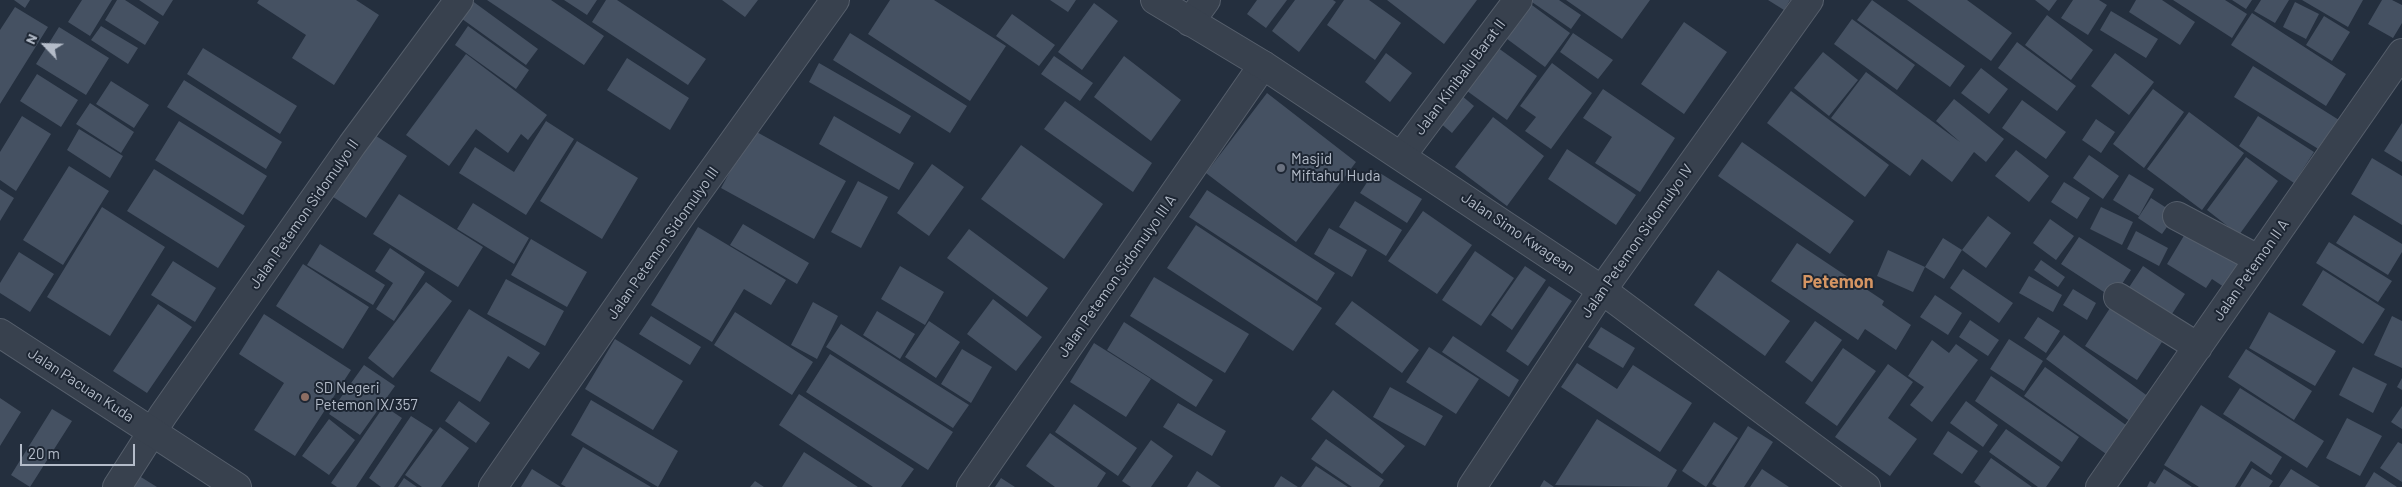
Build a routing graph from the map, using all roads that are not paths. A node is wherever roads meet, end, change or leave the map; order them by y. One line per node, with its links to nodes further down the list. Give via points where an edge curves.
1 (459, 0): 17 (street, Jalan Petemon Sidomulyo II, via 352,145)
2 (835, 0): 20 (street, Jalan Petemon Sidomulyo III)
3 (1154, 0): 7 (street, Jalan Simo Kwagean)
4 (1206, 0): 7 (street)
5 (1518, 0): 10 (street, Jalan Kinibalu Barat II)
6 (1809, 0): 13 (street, Jalan Petemon Sidomulyo IV)
7 (1190, 22): 9 (street, Jalan Simo Kwagean)
8 (2402, 53): 12 (street, Jalan Petemon II A)
9 (1263, 65): 10 (street, Jalan Simo Kwagean); 21 (street, Jalan Petemon Sidomulyo III A)
10 (1402, 155): 13 (street, Jalan Simo Kwagean)
11 (2177, 216): 12 (street)
12 (2258, 259): 16 (street, Jalan Petemon II A)
13 (1602, 290): 22 (street, Jalan Petemon Sidomulyo IV); 23 (street, Jalan Simo Kwagean)
14 (2118, 297): 16 (street)
15 (0, 333): 17 (street, Jalan Pacuan Kuda)
16 (2198, 347): 24 (street, Jalan Petemon II A)
17 (154, 431): 18 (street, Jalan Petemon Sidomulyo II); 19 (street, Jalan Pacuan Kuda)
18 (117, 487)
19 (237, 487)
20 (493, 487)
21 (971, 487)
22 (1472, 487)
23 (1866, 487)
24 (2100, 487)

